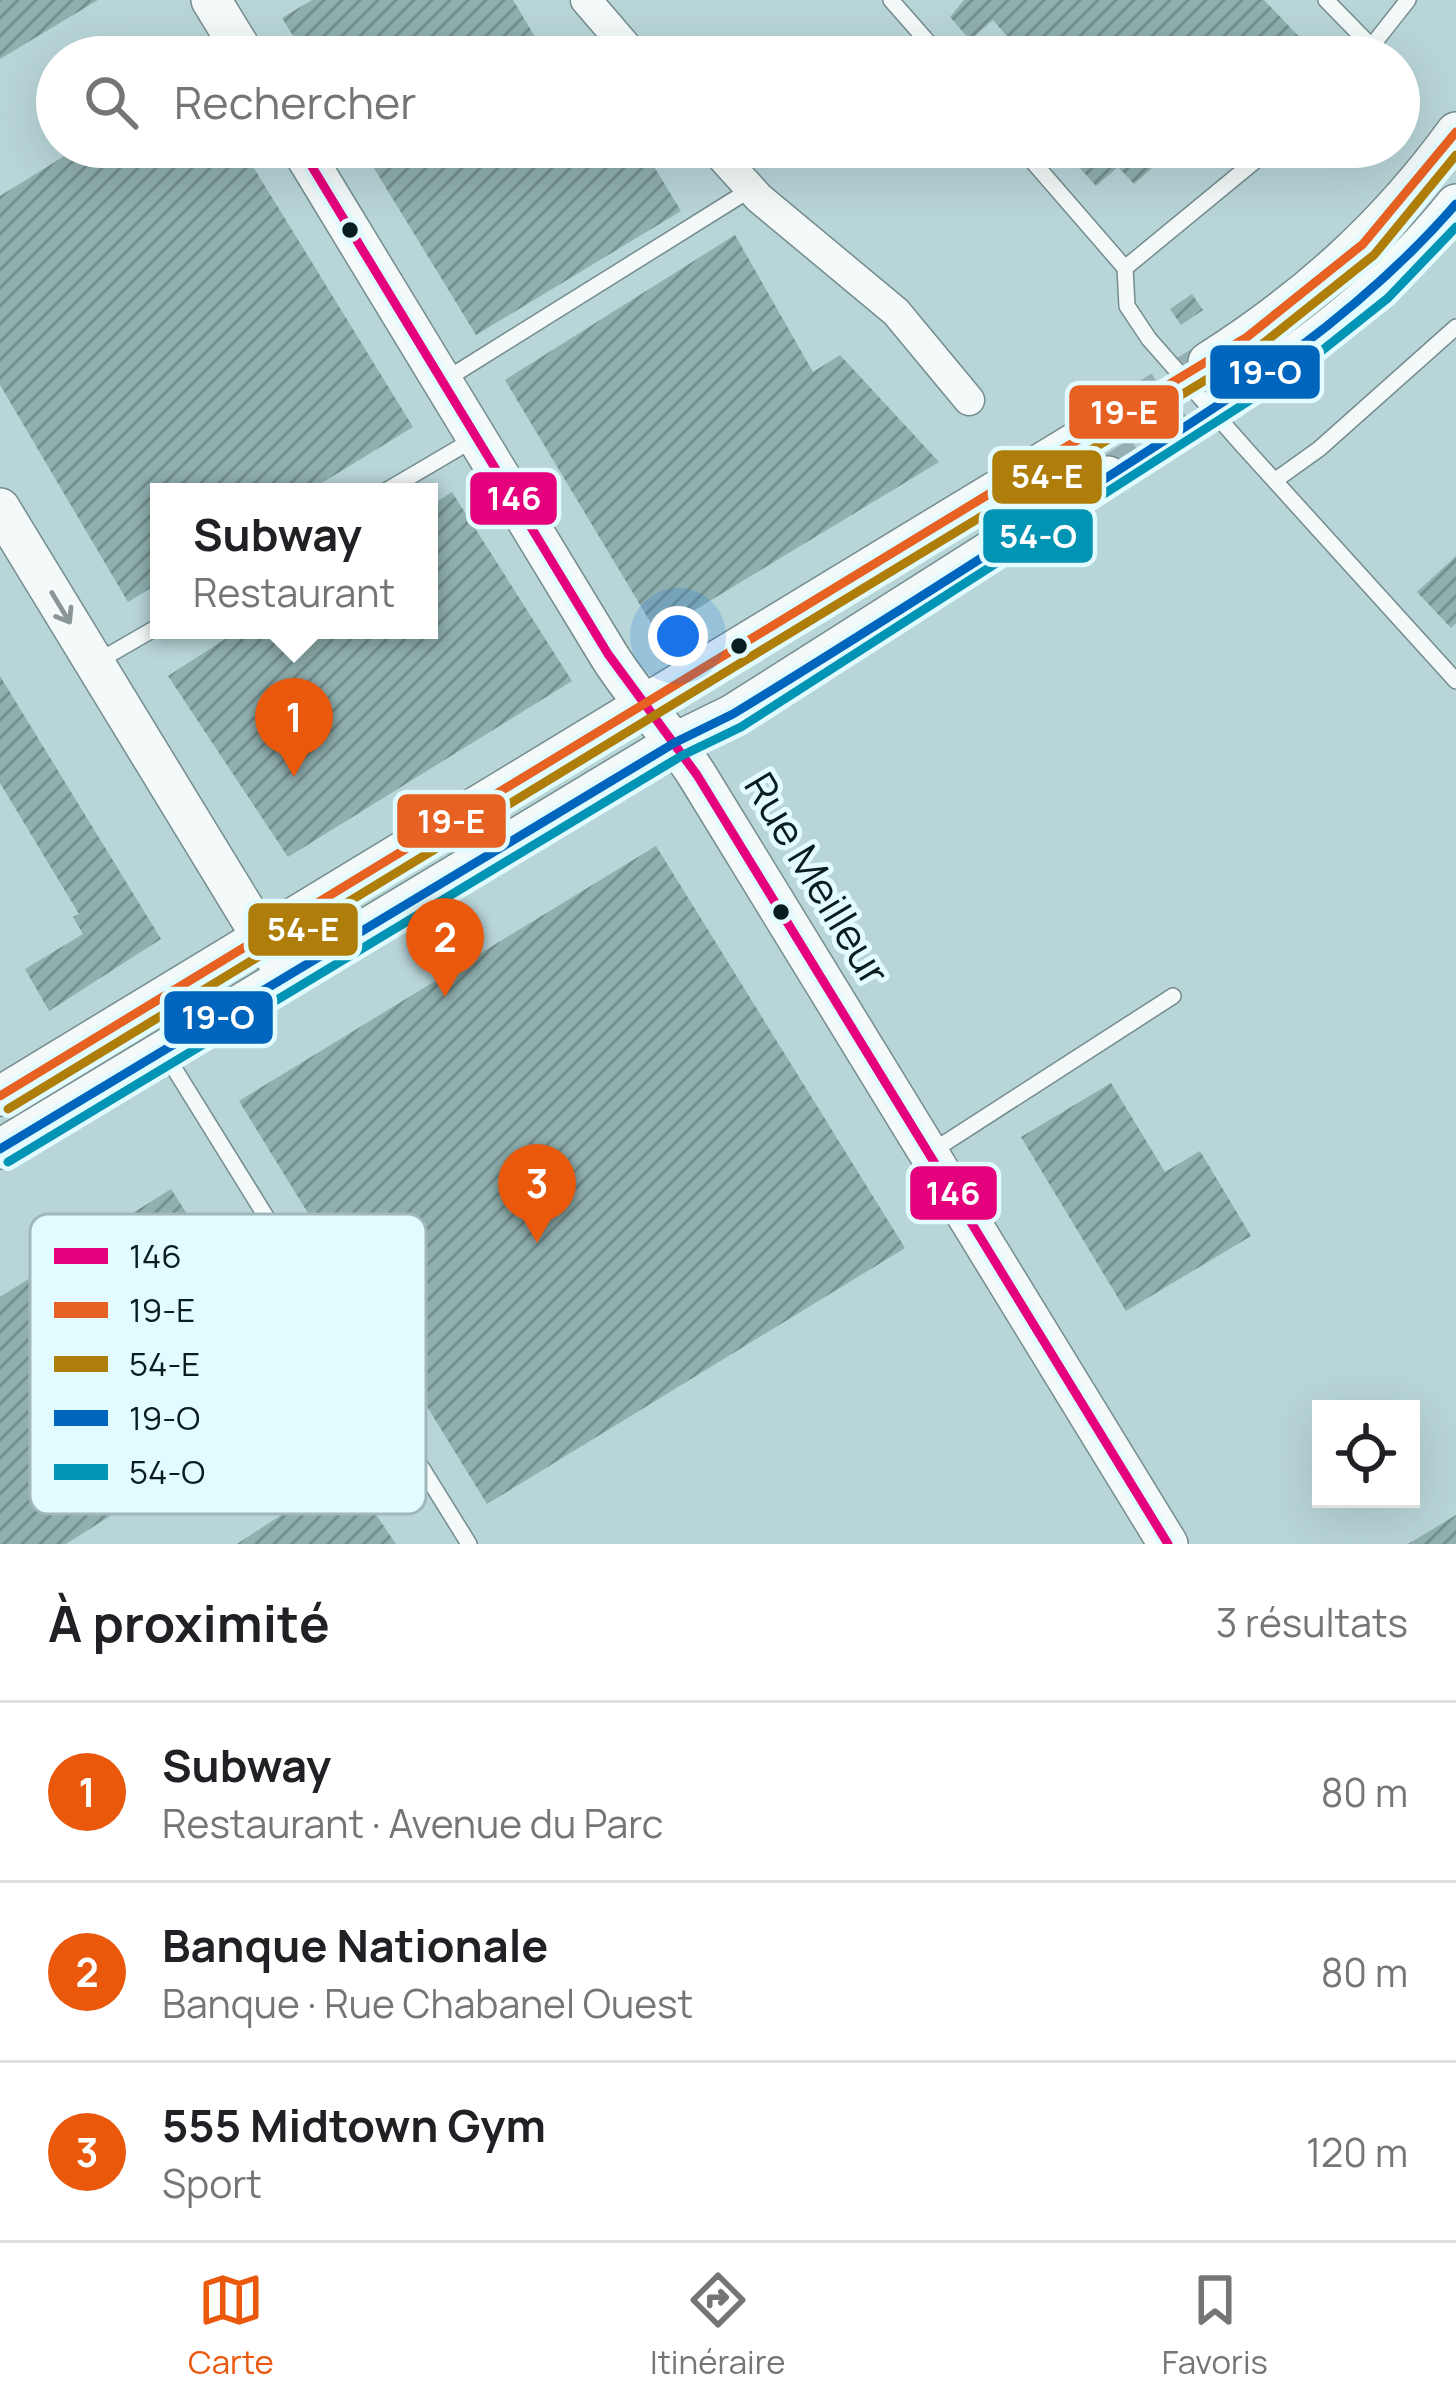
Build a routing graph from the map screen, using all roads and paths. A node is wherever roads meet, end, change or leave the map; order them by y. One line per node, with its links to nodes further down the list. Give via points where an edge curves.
1 (211, 0): 6 (street)
2 (586, 0): 7 (street)
3 (891, 0): 8 (lane)
4 (1326, 0): 9 (lane)
5 (1408, 0): 10 (lane)
6 (233, 36)
7 (617, 36)
8 (923, 36)
9 (1355, 36)
10 (1380, 36)
11 (1456, 132): 20 (street, via 1402,204 1343,262)
12 (313, 168): 21 (street, Rue Meilleur)
13 (732, 168): 16 (street)
14 (1038, 168): 18 (lane)
15 (1246, 168): 18 (lane)
16 (751, 189): 21 (lane); 23 (street, via 896,313)
17 (1456, 205): 22 (street, via 1344,318)
18 (1125, 268): 27 (lane, bridge, via 1127,306 1150,339)
19 (1456, 327): 27 (lane)
20 (1208, 362)
21 (442, 382): 24 (street, Rue Meilleur)
22 (1236, 395)
23 (969, 400)
24 (476, 437): 28 (lane); 33 (street, Rue Meilleur)
25 (1078, 441): 33 (street)
26 (1108, 476): 34 (street, via 803,672)
27 (1277, 479): 32 (lane)
28 (399, 483)
29 (0, 508): 31 (street, one-way to 31)
30 (150, 631): 31 (lane)
31 (95, 664): 35 (street)
32 (1456, 681)
33 (639, 705): 34 (street, Rue Meilleur); 35 (street)
34 (676, 742): 36 (street); 41 (street, Rue Meilleur)
35 (260, 936): 36 (street); 39 (street)
36 (284, 974): 38 (street)
37 (1173, 996): 41 (lane)
38 (163, 1049): 40 (street); 42 (lane)
39 (0, 1096)
40 (0, 1149)
41 (929, 1154): 44 (street, Rue Meilleur)
42 (257, 1214)
43 (426, 1479): 45 (lane)
44 (1157, 1540)
45 (469, 1544)

